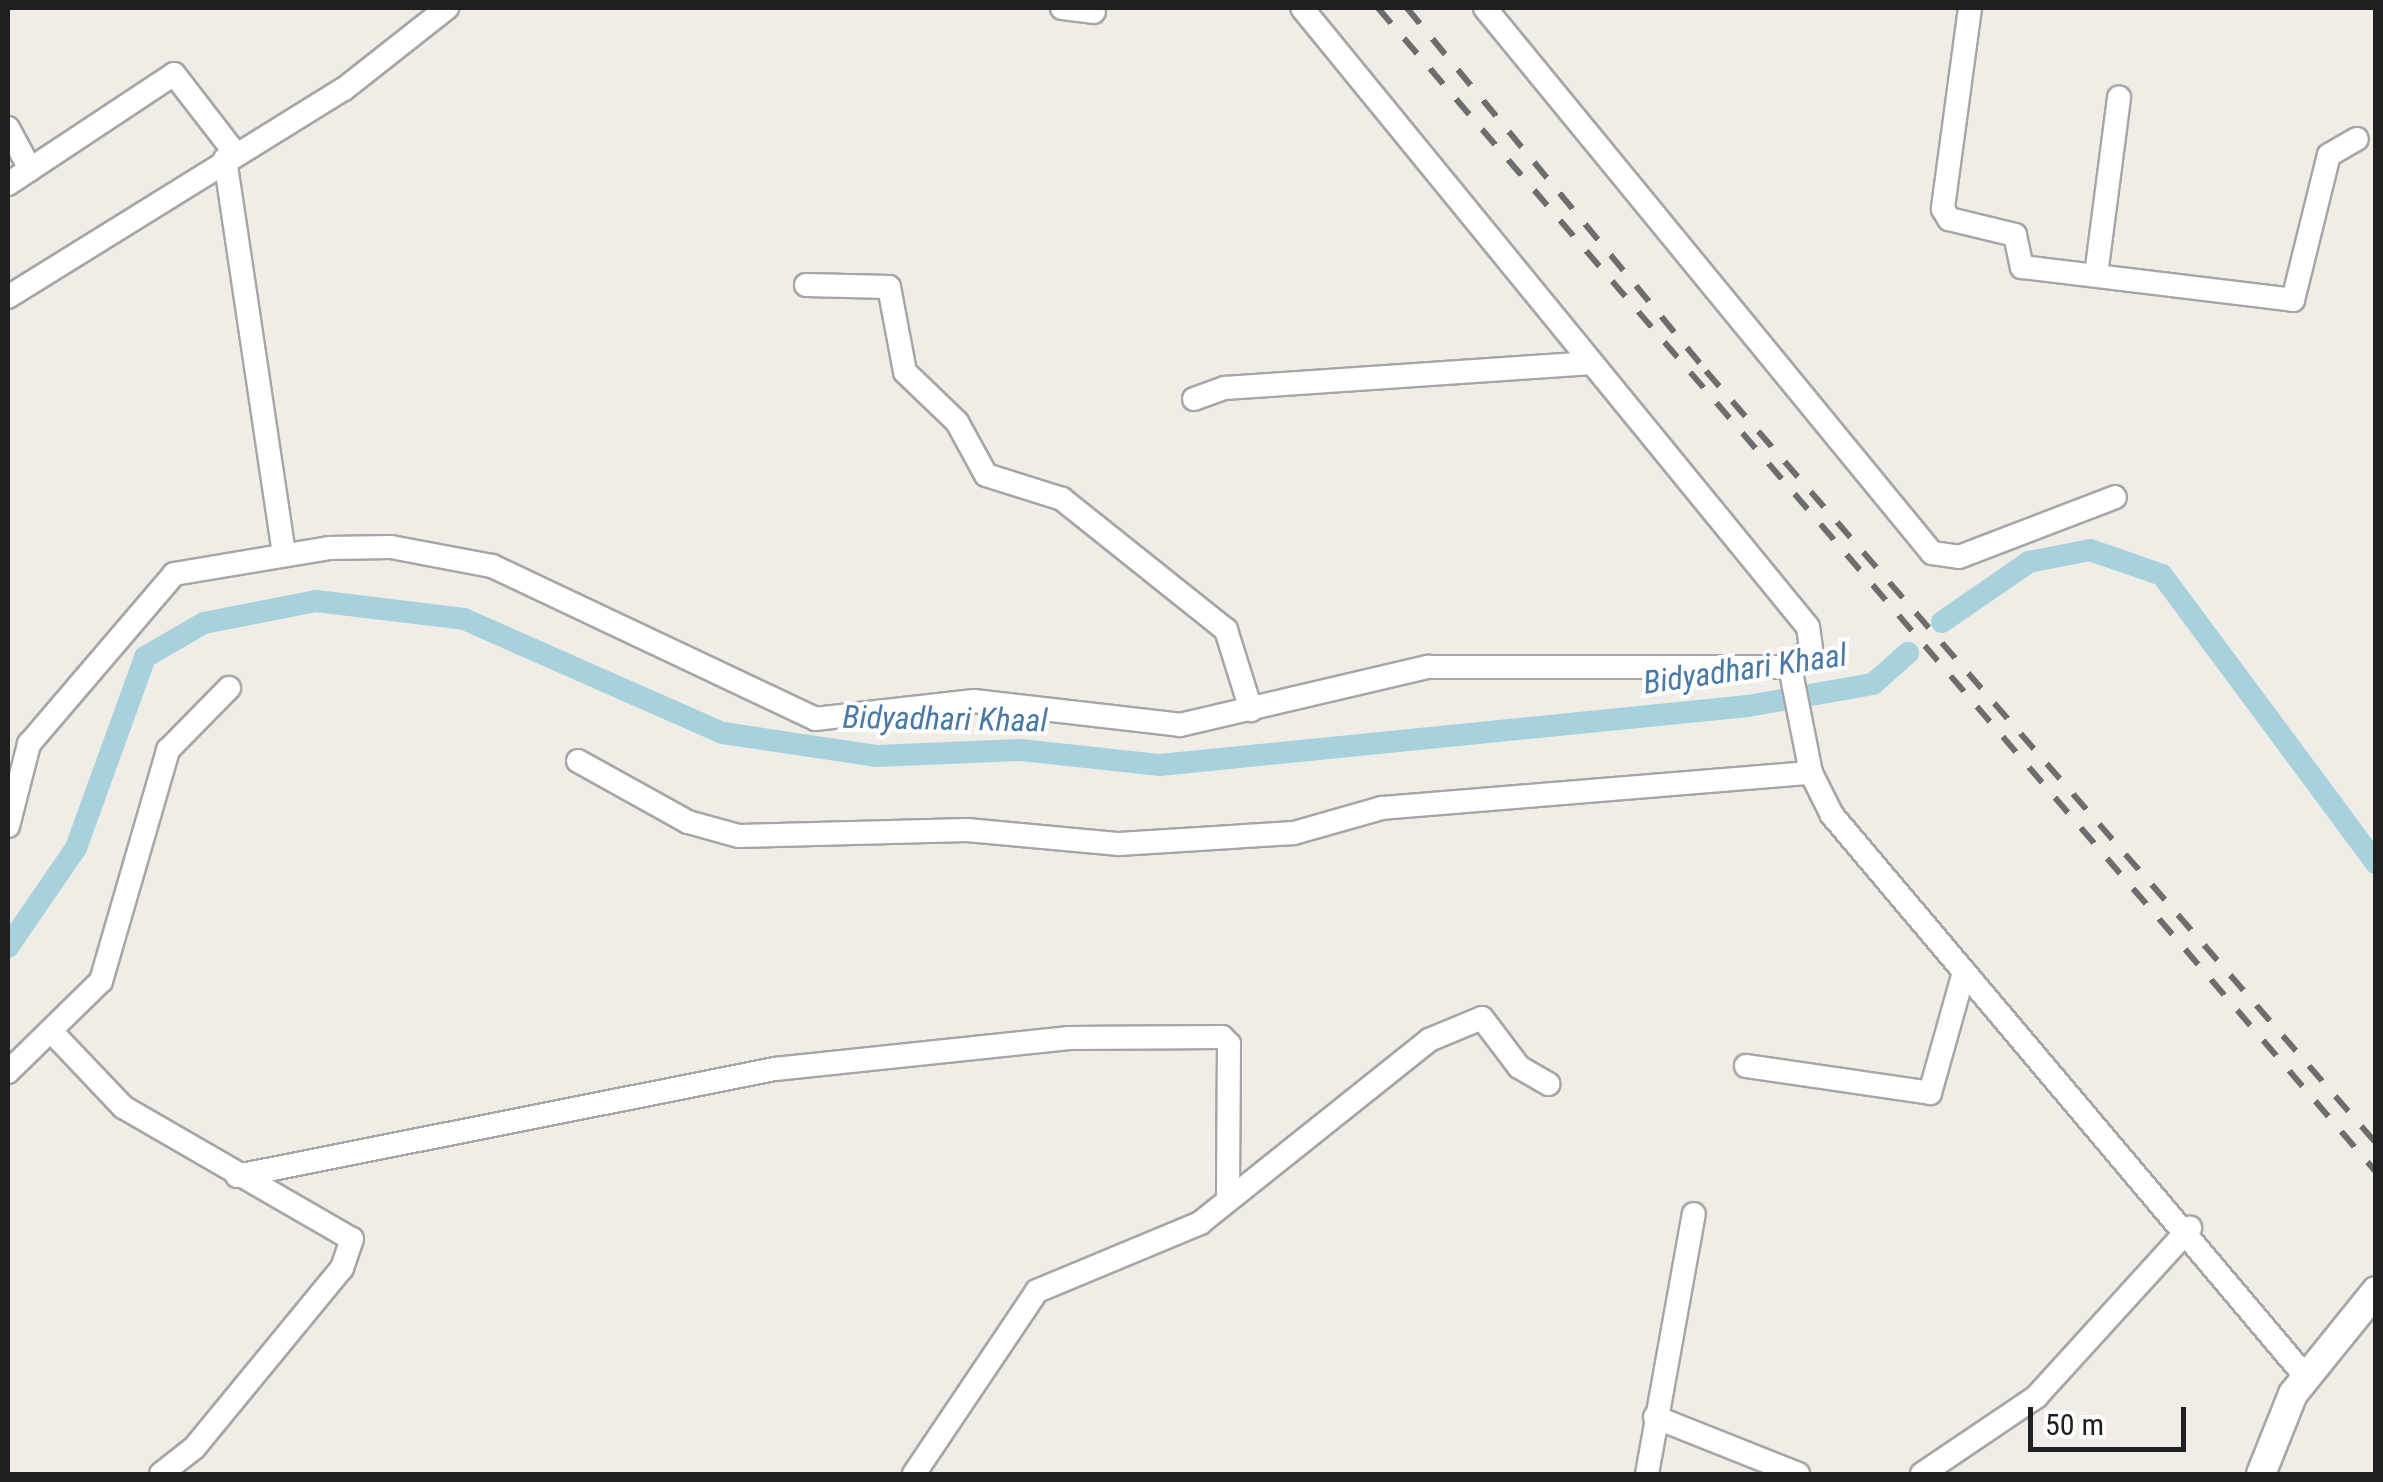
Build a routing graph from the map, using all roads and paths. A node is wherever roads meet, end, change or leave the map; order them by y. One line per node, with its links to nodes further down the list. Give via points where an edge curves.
1 (446, 8): 10 (street, via 344,88)
2 (1062, 8): 6 (street)
3 (1302, 8): 16 (street)
4 (1485, 8): 18 (street, via 1932,552 1959,557)
5 (1970, 8): 13 (street, via 1945,216 2014,235 2022,267)
6 (1094, 12)
7 (2119, 97): 13 (street)
8 (8, 128): 11 (street)
9 (2357, 139): 13 (street, via 2329,155 2293,300)
10 (230, 156): 11 (street, via 174,74); 15 (street); 19 (street)
11 (30, 169): 12 (street)
12 (8, 184)
13 (2096, 275)
14 (806, 285): 22 (street, via 889,287 906,372 957,422 986,475 1062,498 1226,630)
15 (8, 297)
16 (1588, 363): 17 (street, via 1225,388); 20 (street, via 1808,627 1811,648)
17 (1194, 399)
18 (2115, 497)
19 (284, 554): 22 (street, via 391,548 492,566 801,718 857,720 974,701 1180,724); 25 (street, via 174,574 29,744)
20 (1790, 667): 22 (street, via 1428,667); 24 (street)
21 (229, 688): 27 (street, via 168,750 107,970)
22 (1250, 710)
23 (578, 761): 24 (street, via 688,822 739,836 966,830 1119,844 1294,834 1382,808)
24 (1811, 772): 26 (street, via 1832,815)
25 (8, 826)
26 (1964, 972): 28 (street, via 1930,1093); 34 (street)
27 (51, 1031): 29 (street); 31 (street, via 122,1107)
28 (1746, 1066)
29 (8, 1072)
30 (1549, 1084): 32 (street, via 1519,1067 1482,1018 1429,1040)
31 (237, 1176): 32 (street, via 775,1069 1069,1038 1222,1037 1229,1044); 39 (street, via 348,1233 353,1246 194,1448)
32 (1228, 1199): 38 (street, via 1200,1224 1037,1291)
33 (1694, 1214): 37 (street)
34 (2190, 1228): 36 (street); 42 (street, via 2036,1397)
35 (2376, 1291): 36 (street)
36 (2306, 1377): 43 (street)
37 (1655, 1417): 40 (street); 41 (street)
38 (924, 1470)
39 (161, 1474)
40 (1647, 1474)
41 (1798, 1474)
42 (1922, 1474)
43 (2261, 1474)

